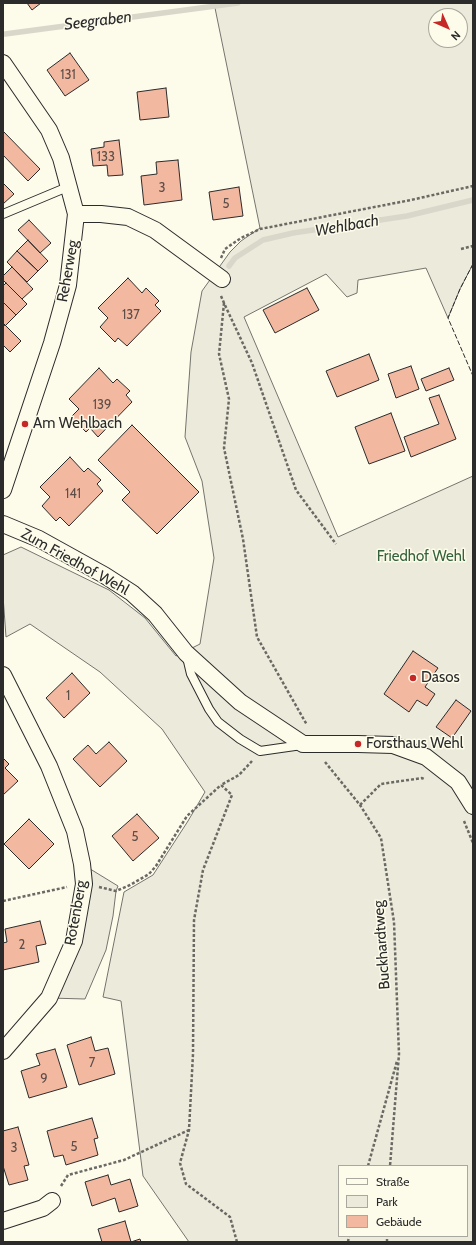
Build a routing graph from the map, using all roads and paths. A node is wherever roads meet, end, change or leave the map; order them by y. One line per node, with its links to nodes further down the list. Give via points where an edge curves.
1 (3, 63): 2 (street, Reherweg, via 49,130)
2 (70, 186): 4 (lane); 5 (street, Reherweg)
3 (473, 186): 8 (path, via 260,229 225,249)
4 (3, 214)
5 (76, 214): 8 (street, via 128,217 155,230); 9 (street, Reherweg, via 68,285 52,343)
6 (473, 246): 7 (path)
7 (461, 249)
8 (218, 276)
9 (3, 490)
10 (3, 524): 12 (street, Zum Friedhof Wehl, via 39,539 132,592 155,614)
11 (336, 544): 14 (path, Buckhardtweg, via 296,490 252,363 224,303 219,354 229,399 224,448 243,538 257,637)
12 (186, 653): 14 (street, Zum Friedhof Wehl, via 240,702); 15 (lane, via 191,674 202,698 218,722)
13 (3, 675): 23 (street, Rotenberg, via 49,766 75,831)
14 (310, 744): 15 (lane); 20 (path, Buckhardtweg); 21 (street, via 393,745 426,757 458,782)
15 (260, 751): 17 (path)
16 (245, 761): 17 (path)
17 (249, 764): 19 (path, via 238,775)
18 (428, 782): 20 (path, via 422,778 381,784)
19 (221, 785): 23 (path, via 187,816 149,874 116,891); 27 (path, via 232,795 203,870 194,920 193,1054)
20 (360, 805): 26 (path, Buckhardtweg, via 381,838 394,922)
21 (468, 812): 22 (path)
22 (473, 843)
23 (84, 884): 24 (path); 25 (street, Rotenberg, via 74,941 49,998)
24 (3, 901)
25 (3, 1051)
26 (399, 1054): 28 (path); 29 (path, Buckhardtweg)
27 (189, 1130): 30 (path, via 124,1160 68,1175); 32 (path, via 180,1163 186,1184 230,1217)
28 (368, 1165)
29 (390, 1165)
30 (52, 1200): 31 (street, via 43,1208)
31 (3, 1221)
32 (237, 1242)

